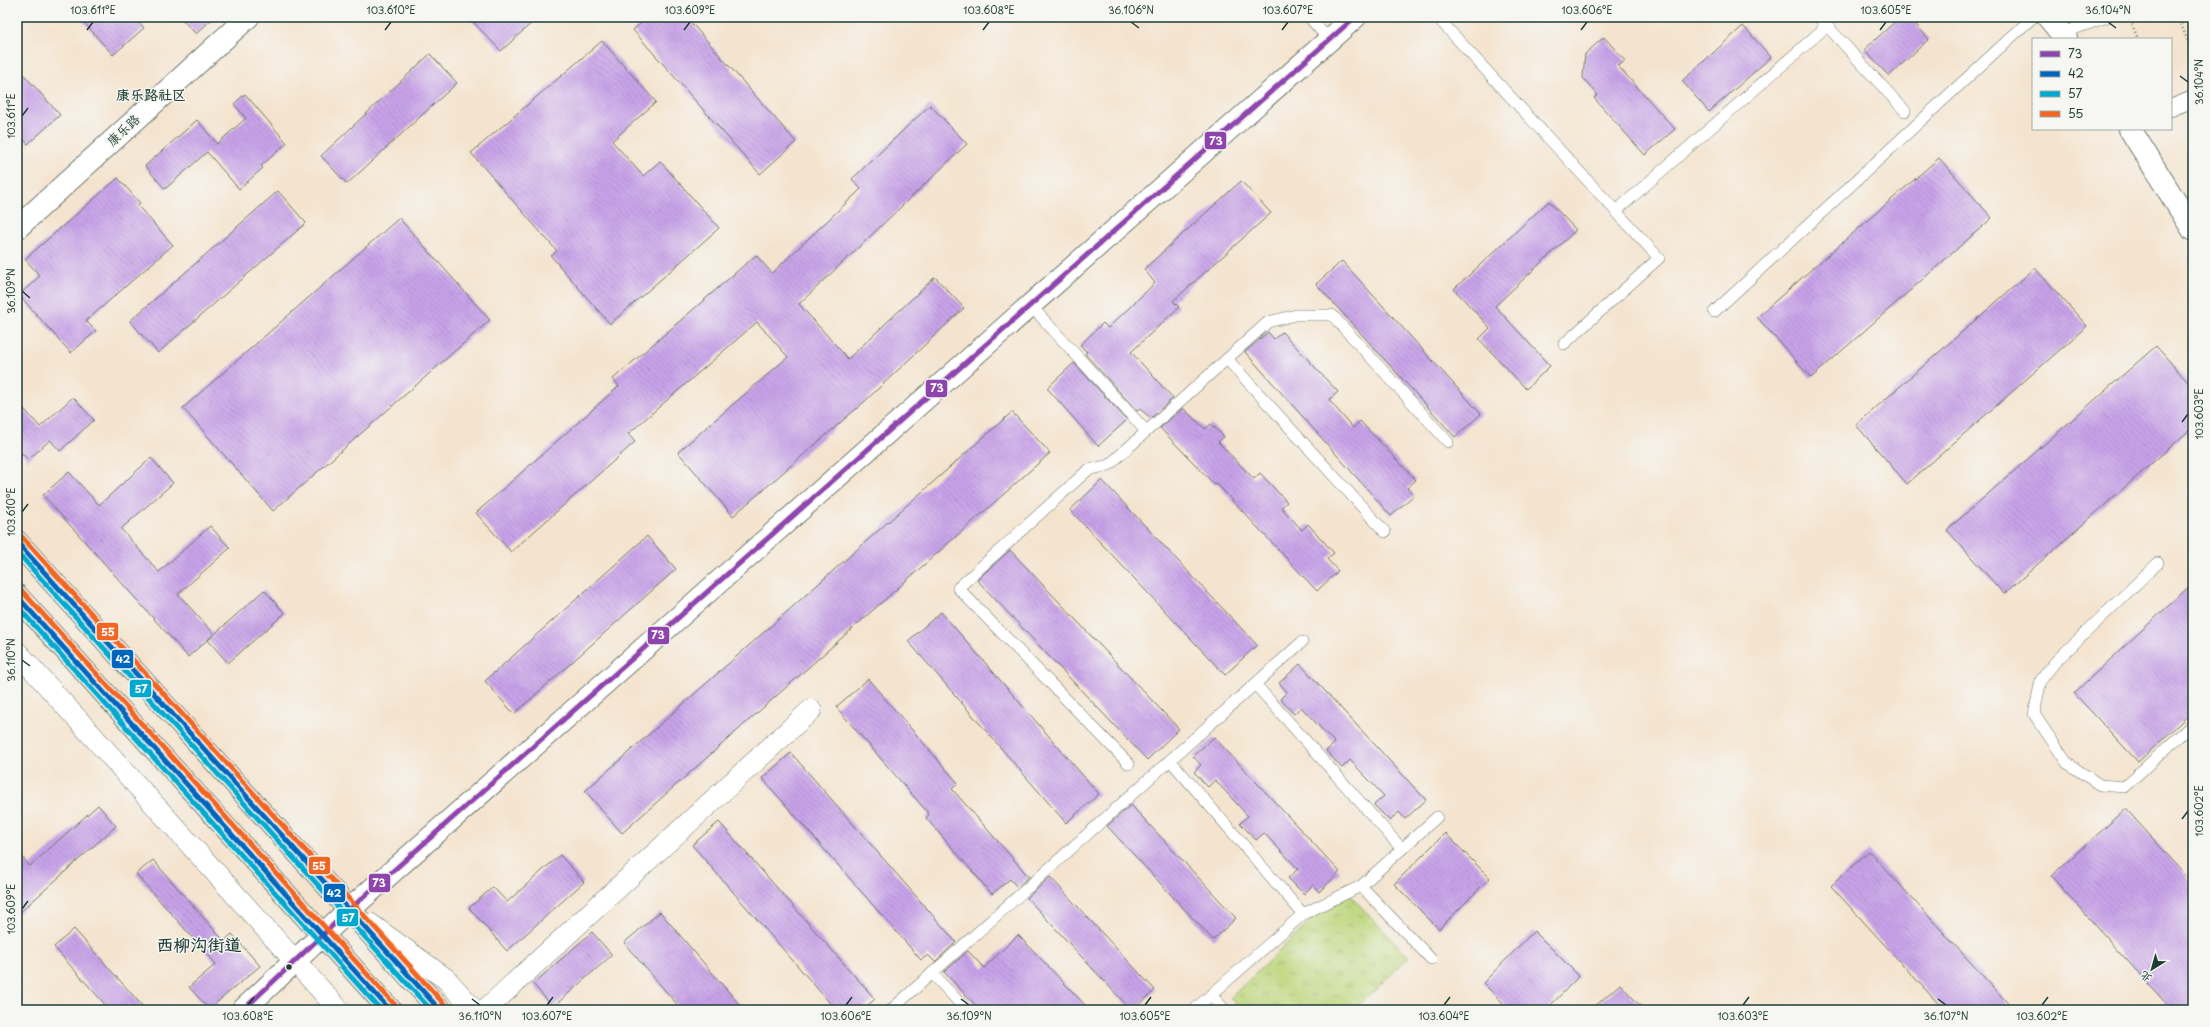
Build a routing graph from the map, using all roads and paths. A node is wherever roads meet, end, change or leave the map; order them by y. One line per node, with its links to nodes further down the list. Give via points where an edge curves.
1 (248, 17): 21 (street, 康乐路)
2 (1309, 17): 14 (lane)
3 (1355, 17): 14 (street)
4 (1437, 17): 20 (lane)
5 (1819, 17): 11 (lane)
6 (2033, 17): 24 (lane)
7 (2048, 17): 12 (street)
8 (2107, 17): 12 (lane)
9 (2129, 17): 13 (path)
10 (2178, 17): 15 (path)
11 (1827, 26): 18 (lane); 20 (lane)
12 (2064, 36)
13 (2138, 38)
14 (1330, 41): 23 (street)
15 (2193, 54)
16 (2193, 99): 17 (street)
17 (2172, 108)
18 (1905, 111)
19 (2131, 130): 22 (street)
20 (1616, 211): 25 (lane, via 1659,258)
21 (17, 228)
22 (2193, 230)
23 (1031, 306): 27 (lane); 43 (street)
24 (1714, 312)
25 (1564, 344)
26 (1227, 359): 27 (lane); 28 (lane, via 1268,322 1296,315 1332,315); 29 (lane)
27 (1146, 431): 39 (lane, via 1109,465 1088,470 958,588)
28 (1448, 442)
29 (1385, 532)
30 (17, 542): 43 (street)
31 (2158, 563): 37 (lane, via 2055,662 2041,680 2034,714 2067,763 2100,785 2124,787)
32 (17, 596): 45 (street)
33 (1302, 642): 35 (lane)
34 (17, 652): 47 (street)
35 (1255, 684): 38 (lane); 41 (lane)
36 (811, 710): 55 (street)
37 (2193, 724)
38 (1170, 760): 44 (lane); 48 (lane)
39 (1129, 764)
40 (1437, 817): 41 (lane)
41 (1402, 849): 42 (lane)
42 (1361, 886): 44 (lane); 46 (lane)
43 (349, 910): 45 (street); 53 (street); 54 (street, via 446,979)
44 (1302, 914): 49 (lane)
45 (323, 935): 47 (street); 52 (street)
46 (1431, 959)
47 (296, 960): 50 (street); 51 (street)
48 (932, 973): 56 (lane); 57 (lane)
49 (1211, 995): 58 (lane); 59 (lane)
50 (243, 1010)
51 (339, 1010)
52 (390, 1010)
53 (440, 1010)
54 (474, 1010)
55 (485, 1010)
56 (891, 1010)
57 (966, 1010)
58 (1194, 1010)
59 (1225, 1010)

